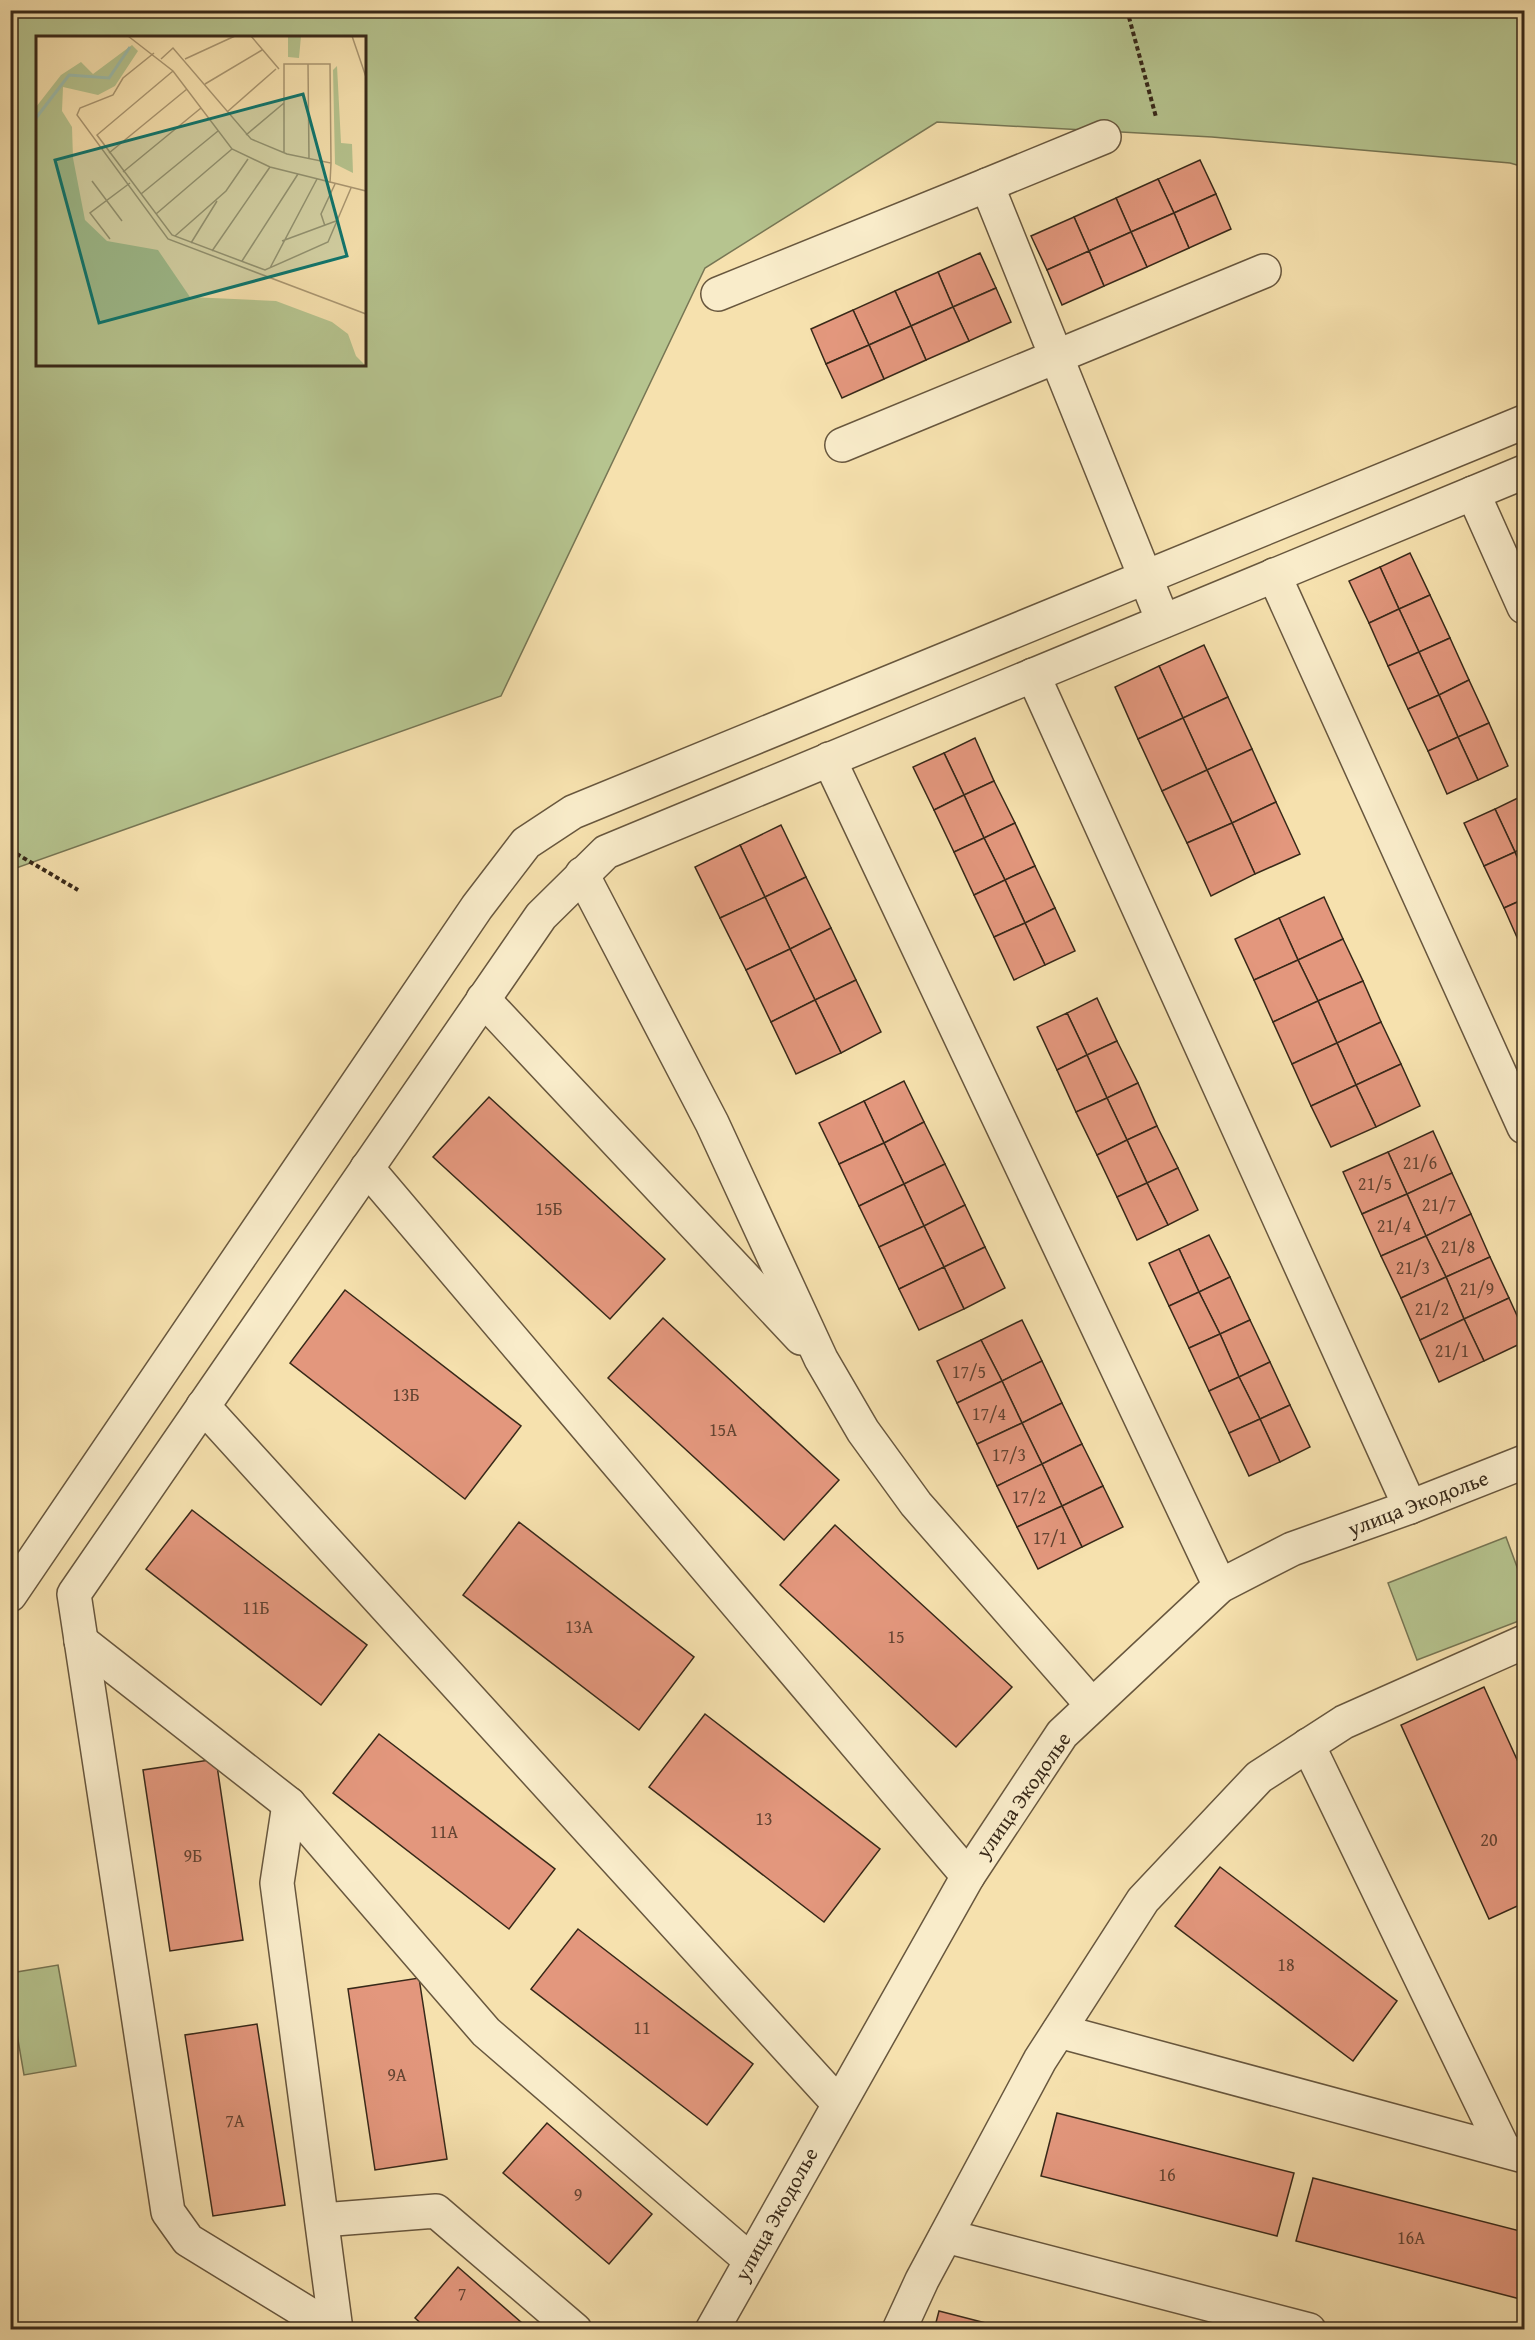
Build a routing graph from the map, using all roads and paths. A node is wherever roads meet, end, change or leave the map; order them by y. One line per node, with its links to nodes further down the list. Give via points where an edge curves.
1 (1127, 10): 2 (path)
2 (1156, 117)
3 (1104, 137): 4 (street)
4 (987, 185): 6 (street); 7 (street)
5 (1264, 271): 7 (street)
6 (718, 294)
7 (1056, 357): 9 (street); 13 (street)
8 (1524, 422): 13 (street)
9 (842, 446)
10 (1524, 472): 11 (street)
11 (1473, 493): 12 (street); 14 (street)
12 (1274, 575): 15 (street); 22 (street)
13 (1145, 578): 15 (street); 29 (street, via 573,812 526,843 470,916)
14 (1524, 607)
15 (1163, 621): 16 (street)
16 (1033, 675): 17 (street); 27 (street)
17 (829, 759): 19 (street, via 606,852); 28 (street)
18 (10, 850): 20 (path)
19 (582, 874): 21 (street, via 541,916); 24 (street, via 712,1123)
20 (78, 890)
21 (483, 999): 23 (street); 24 (street)
22 (1524, 1127)
23 (367, 1168): 25 (street); 35 (street)
24 (821, 1359): 32 (street, via 863,1431 916,1504)
25 (203, 1406): 30 (street, via 74,1594); 37 (street)
26 (1524, 1462): 27 (street, улица Экодолье)
27 (1410, 1507): 28 (street, улица Экодолье, via 1292,1549)
28 (1220, 1586): 32 (street, улица Экодолье)
29 (10, 1595)
30 (81, 1641): 34 (street); 42 (street, via 168,2212 188,2240)
31 (1524, 1642): 33 (street, via 1344,1722)
32 (1092, 1705): 35 (street, улица Экодолье, via 1062,1734)
33 (1308, 1745): 36 (street, via 1259,1777 1143,1900); 38 (street)
34 (289, 1804): 39 (street, via 277,1883); 41 (street, via 486,2032)
35 (968, 1876): 37 (street, улица Экодолье)
36 (1059, 2031): 38 (street); 40 (street)
37 (838, 2103): 41 (street, улица Экодолье)
38 (1514, 2153)
39 (322, 2220): 42 (street); 43 (street, via 436,2211)
40 (946, 2236): 45 (street); 46 (street)
41 (750, 2260): 44 (street, улица Экодолье)
42 (336, 2330)
43 (575, 2330)
44 (712, 2330)
45 (899, 2330)
46 (1309, 2330)

